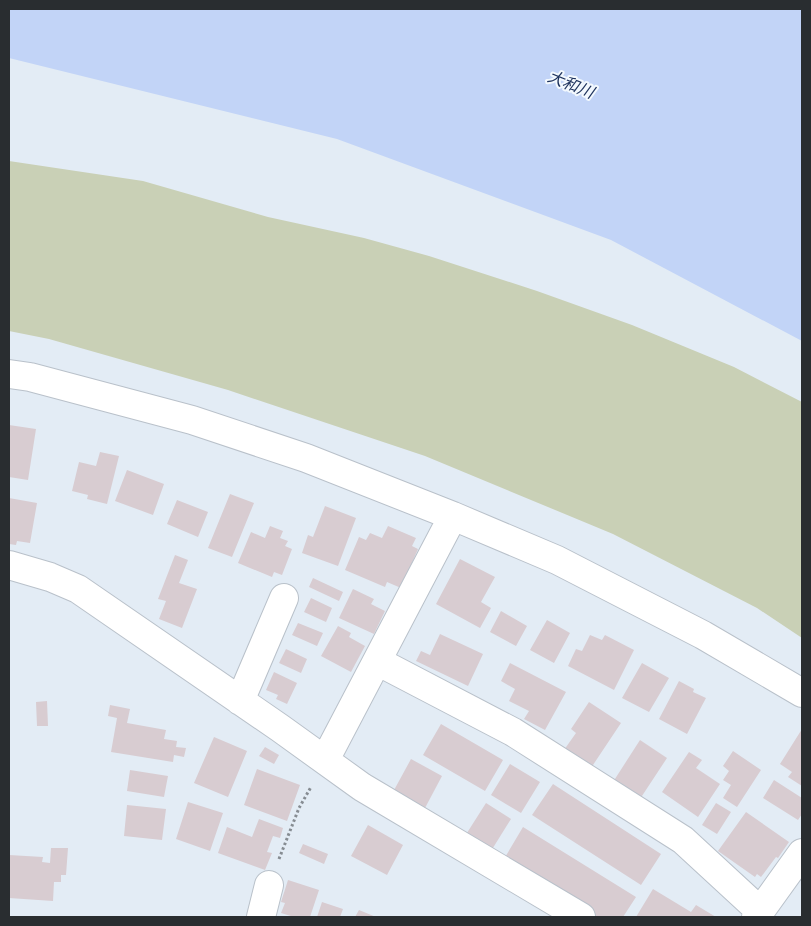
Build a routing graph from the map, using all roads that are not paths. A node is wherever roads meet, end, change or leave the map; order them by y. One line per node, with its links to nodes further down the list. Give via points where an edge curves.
1 (9, 374): 2 (street, via 192,420 306,458)
2 (453, 516): 5 (street); 6 (street, via 557,560 702,635)
3 (9, 565): 7 (street, via 78,589)
4 (284, 598): 7 (street)
5 (377, 661): 8 (street); 12 (street, via 513,732 683,840)
6 (802, 693)
7 (240, 701): 8 (street)
8 (325, 760): 11 (street, via 362,787)
9 (802, 853): 12 (street)
10 (269, 885): 13 (street)
11 (565, 913)
12 (758, 914)
13 (262, 917)

